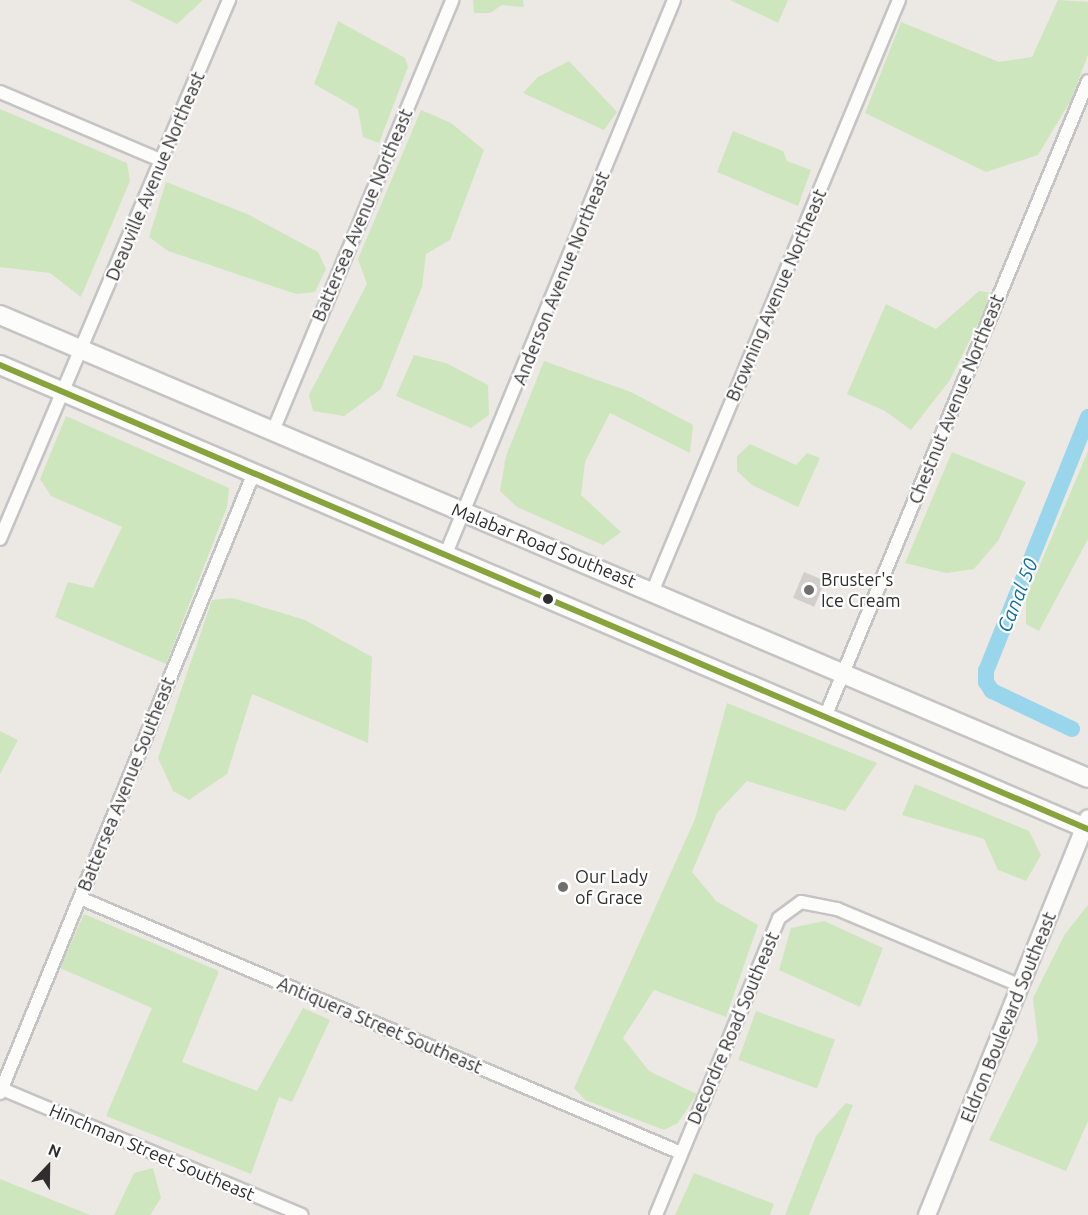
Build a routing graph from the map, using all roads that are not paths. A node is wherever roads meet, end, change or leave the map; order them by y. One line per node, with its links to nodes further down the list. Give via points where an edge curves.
1 (229, 0): 7 (street, Deauville Avenue Northeast)
2 (452, 0): 12 (street, Battersea Avenue Northeast)
3 (675, 0): 14 (street, Anderson Avenue Northeast)
4 (899, 0): 17 (street, Browning Avenue Northeast)
5 (1088, 81): 18 (street, Chestnut Avenue Northeast)
6 (0, 92): 7 (street)
7 (160, 160): 9 (street, Deauville Avenue Northeast)
8 (0, 315): 9 (main road, Malabar Road Southeast)
9 (83, 352): 11 (street, Deauville Avenue Northeast); 12 (main road, Malabar Road Southeast)
10 (0, 365): 11 (main road)
11 (64, 394): 13 (main road); 15 (street, Deauville Avenue Northeast)
12 (273, 431): 14 (main road, Malabar Road Southeast)
13 (253, 475): 16 (main road); 22 (street, Battersea Avenue Southeast)
14 (465, 513): 16 (street, Anderson Avenue Northeast); 17 (main road, Malabar Road Southeast)
15 (0, 539)
16 (445, 556): 19 (main road)
17 (653, 590): 18 (main road, Malabar Road Southeast)
18 (843, 671): 19 (street, Chestnut Avenue Northeast); 20 (main road, Malabar Road Southeast)
19 (825, 717): 21 (main road)
20 (1088, 778)
21 (1087, 825): 23 (street, Eldron Boulevard Southeast)
22 (80, 898): 24 (street, Battersea Avenue Southeast); 25 (street, Antiquera Street Southeast)
23 (1021, 986): 25 (street, Decordre Road Southeast, via 837,909 801,902 778,918); 28 (street, Eldron Boulevard Southeast)
24 (1, 1091): 26 (street, Hinchman Street Southeast)
25 (681, 1153): 27 (street, Decordre Road Southeast)
26 (302, 1215)
27 (656, 1215)
28 (927, 1215)

